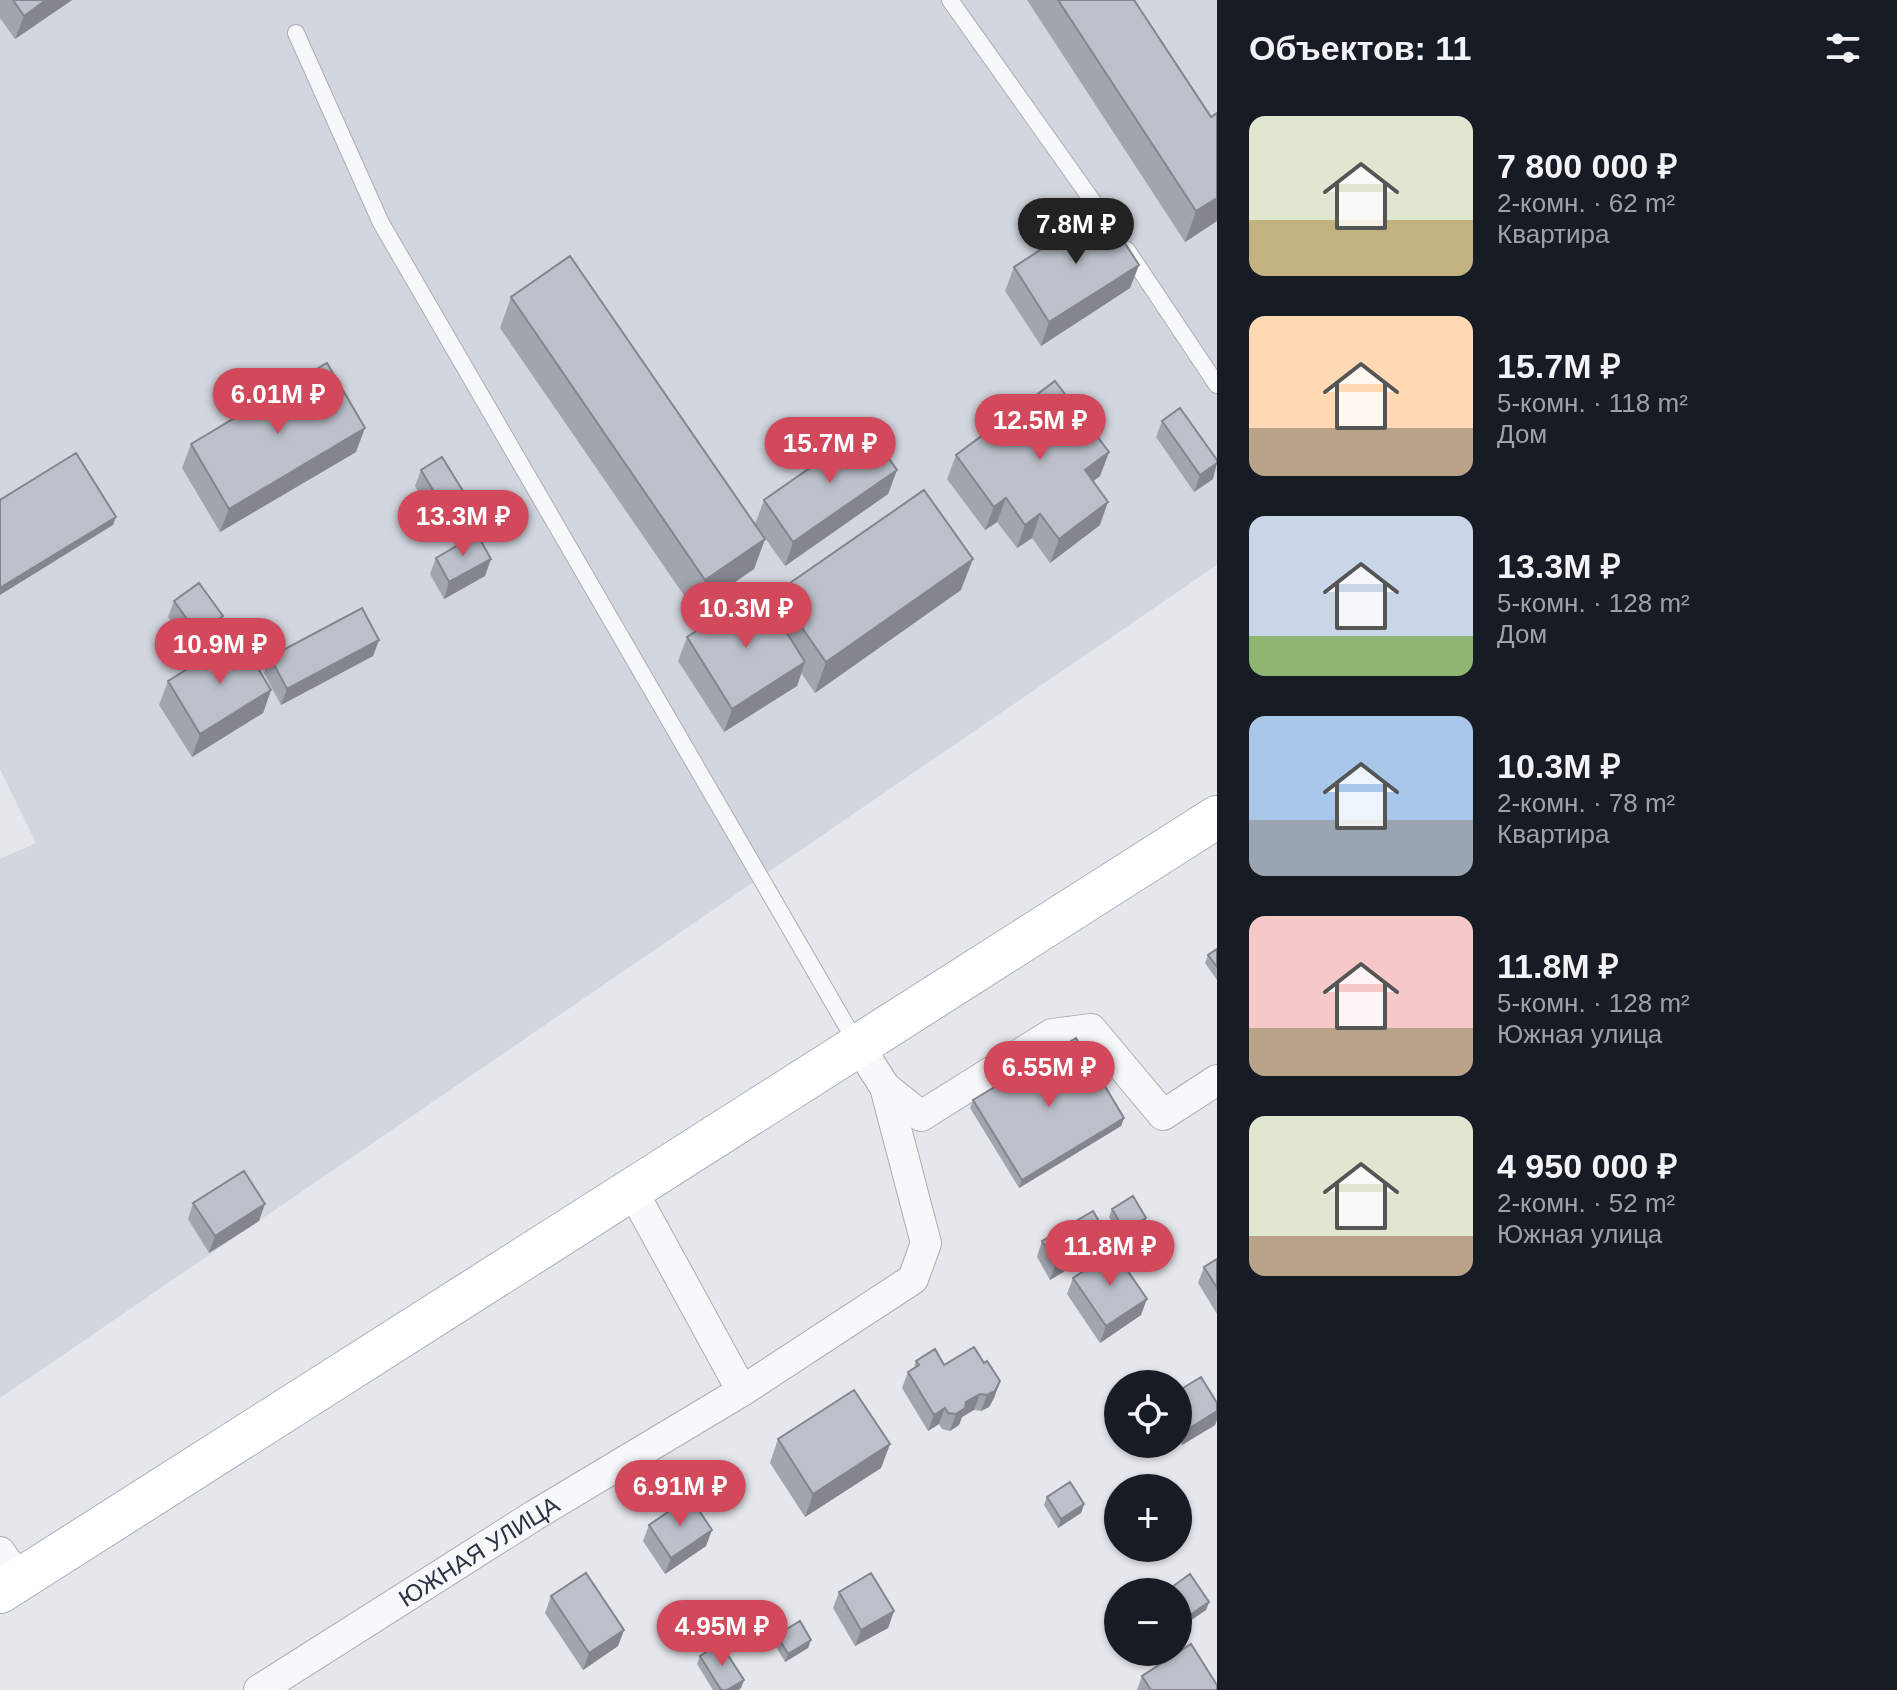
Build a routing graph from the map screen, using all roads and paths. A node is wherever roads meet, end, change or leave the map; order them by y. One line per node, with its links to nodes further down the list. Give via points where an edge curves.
1 (950, 0): 3 (lane)
2 (296, 33): 5 (lane, via 381,223)
3 (1217, 385)
4 (1217, 817): 5 (main road)
5 (858, 1045): 7 (street); 8 (main road)
6 (1217, 1080): 7 (street, via 1163,1115 1091,1029 1052,1034 921,1116)
7 (885, 1087): 9 (street, ЮЖНАЯ УЛИЦА, via 926,1243 913,1279)
8 (632, 1190): 9 (street); 10 (main road)
9 (742, 1391): 11 (street, ЮЖНАЯ УЛИЦА)
10 (6, 1574)
11 (259, 1690)

